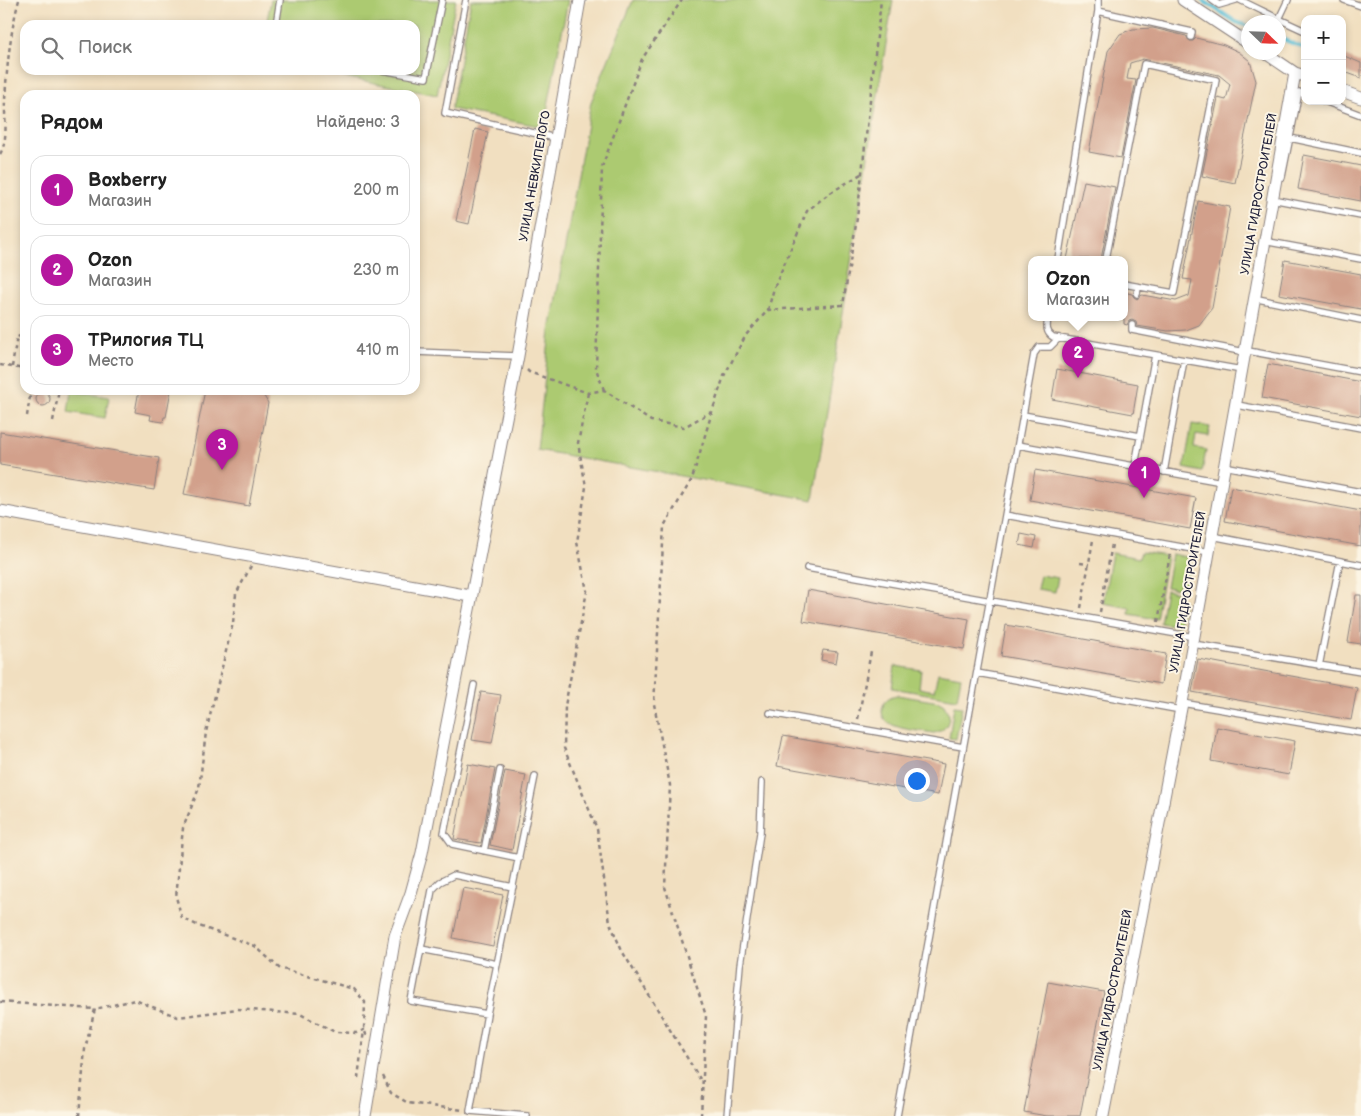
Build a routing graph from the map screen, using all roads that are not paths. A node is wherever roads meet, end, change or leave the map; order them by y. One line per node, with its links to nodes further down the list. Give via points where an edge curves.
1 (280, 0): 16 (lane)
2 (442, 0): 23 (lane, via 426,78)
3 (466, 0): 29 (lane, via 445,113)
4 (580, 0): 29 (street, УЛИЦА НЕВКИПЕЛОГО)
5 (1098, 0): 13 (lane)
6 (1183, 0): 20 (street)
7 (1212, 0): 8 (lane, via 1219,5)
8 (1236, 0)
9 (1240, 0): 14 (lane)
10 (1288, 0): 15 (lane)
11 (1344, 0): 12 (lane)
12 (1361, 6)
13 (1098, 11): 19 (lane, via 1192,32); 35 (lane)
14 (1271, 15)
15 (1281, 15)
16 (277, 20)
17 (1286, 22): 18 (lane)
18 (1301, 29)
19 (1191, 37)
20 (1241, 38)
21 (1277, 60): 22 (street)
22 (1301, 74): 46 (street, УЛИЦА ГИДРОСТРОИТЕЛЕЙ)
23 (410, 75)
24 (1346, 92): 26 (street)
25 (1301, 93): 30 (lane, via 1298,92)
26 (1361, 98)
27 (1335, 105): 28 (lane)
28 (1361, 115)
29 (556, 138): 49 (street, УЛИЦА НЕВКИПЕЛОГО)
30 (1290, 138): 31 (lane); 32 (lane)
31 (1361, 153)
32 (1277, 200): 33 (lane); 34 (lane)
33 (1361, 216)
34 (1269, 242): 37 (lane); 41 (lane)
35 (1058, 256)
36 (1107, 256): 39 (lane, via 1144,64 1184,70 1216,80 1174,293)
37 (1361, 259)
38 (1128, 285): 39 (lane)
39 (1138, 287): 40 (lane)
40 (1137, 294)
41 (1258, 299): 42 (lane); 46 (lane)
42 (1361, 320)
43 (1048, 321): 45 (lane, via 1049,334)
44 (1132, 325): 46 (lane, via 1132,330)
45 (1058, 338): 48 (lane); 53 (lane, via 1050,347 1036,350)
46 (1246, 351): 51 (street, УЛИЦА ГИДРОСТРОИТЕЛЕЙ); 52 (lane); 54 (lane, via 1237,405)
47 (420, 352): 49 (lane)
48 (1154, 355): 50 (lane); 55 (lane)
49 (518, 356): 69 (street, УЛИЦА НЕВКИПЕЛОГО)
50 (1184, 360): 51 (lane); 59 (lane)
51 (1242, 370): 58 (street, УЛИЦА ГИДРОСТРОИТЕЛЕЙ)
52 (1361, 372)
53 (1023, 415): 55 (lane); 56 (lane)
54 (1361, 428)
55 (1140, 436): 57 (lane)
56 (1018, 446): 57 (lane); 63 (lane)
57 (1134, 466): 59 (lane)
58 (1224, 466): 60 (street, УЛИЦА ГИДРОСТРОИТЕЛЕЙ); 61 (lane)
59 (1164, 472): 60 (lane)
60 (1222, 482): 64 (street, УЛИЦА ГИДРОСТРОИТЕЛЕЙ)
61 (1361, 492)
62 (0, 511): 69 (street)
63 (1005, 515): 65 (lane); 70 (lane)
64 (1212, 536): 65 (street, УЛИЦА ГИДРОСТРОИТЕЛЕЙ); 66 (lane)
65 (1209, 552): 71 (street, УЛИЦА ГИДРОСТРОИТЕЛЕЙ)
66 (1340, 561): 67 (lane); 72 (lane)
67 (1361, 565)
68 (807, 568): 70 (lane)
69 (470, 596): 89 (street, УЛИЦА НЕВКИПЕЛОГО, via 422,853 395,936)
70 (990, 601): 71 (lane, via 1156,631); 74 (lane)
71 (1193, 641): 72 (lane); 76 (street, УЛИЦА ГИДРОСТРОИТЕЛЕЙ)
72 (1319, 666): 73 (lane)
73 (1361, 672)
74 (977, 673): 76 (lane); 79 (lane)
75 (474, 685): 83 (lane, via 444,833 452,844)
76 (1181, 706): 78 (lane); 93 (street, УЛИЦА ГИДРОСТРОИТЕЛЕЙ)
77 (770, 712): 79 (lane)
78 (1361, 733)
79 (963, 747): 92 (lane)
80 (500, 770): 83 (lane)
81 (535, 776): 84 (lane)
82 (762, 782): 91 (lane, via 760,833 740,965)
83 (484, 851): 84 (lane)
84 (519, 858): 85 (lane)
85 (513, 888): 86 (lane, via 454,875 440,882 432,890); 87 (lane)
86 (421, 949): 87 (lane); 88 (lane, via 411,1001)
87 (497, 964): 88 (lane)
88 (487, 1014): 90 (lane, via 470,1110)
89 (365, 1116)
90 (527, 1116)
91 (727, 1116)
92 (897, 1116)
93 (1103, 1116)

